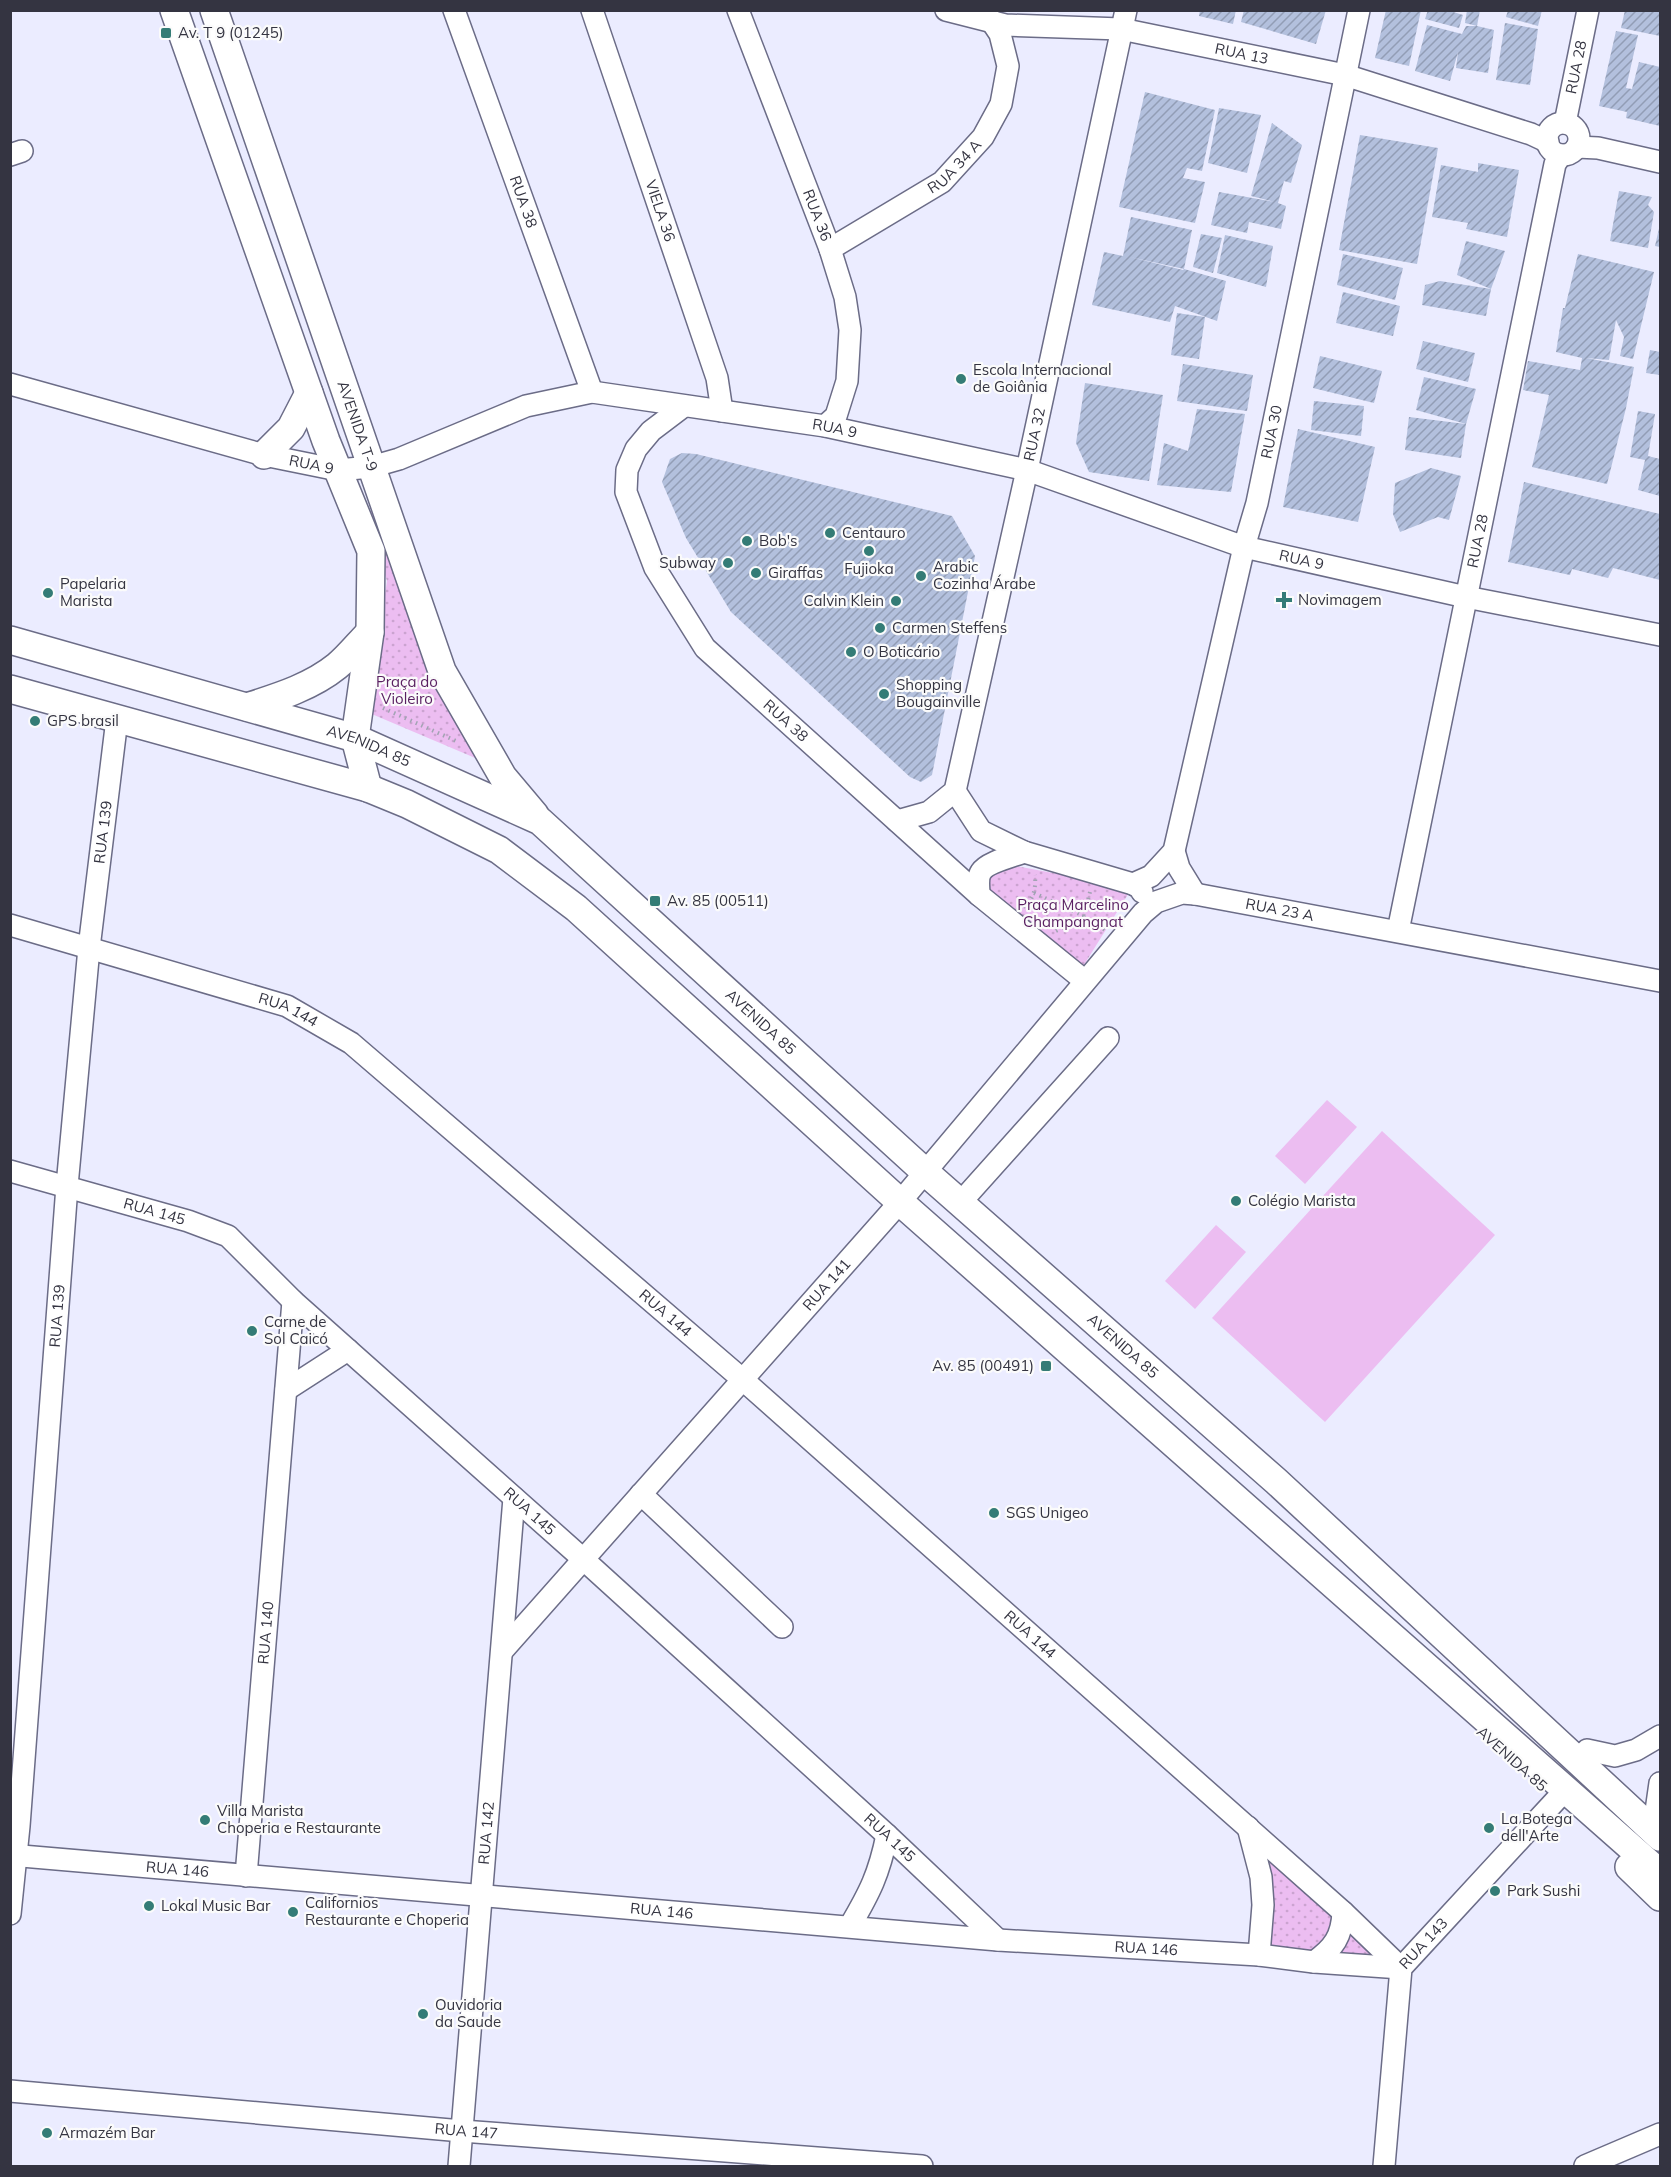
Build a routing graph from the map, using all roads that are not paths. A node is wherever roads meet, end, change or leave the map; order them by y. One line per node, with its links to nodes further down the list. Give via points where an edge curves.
1 (174, 10): 17 (main road, AVENIDA T-9)
2 (214, 10): 22 (main road, AVENIDA T-9)
3 (454, 10): 16 (street, RUA 38)
4 (592, 10): 19 (street, VIELA 36, via 717,378)
5 (738, 10): 14 (street, RUA 36)
6 (946, 10): 10 (street, RUA 13)
7 (1359, 10): 11 (street, RUA 30)
8 (1588, 10): 12 (street, RUA 28)
9 (1123, 20): 10 (street, RUA 13); 11 (street, RUA 13); 24 (street, RUA 32)
10 (995, 22): 14 (street, RUA 34 A, via 1008,66 1001,104 983,138 942,183)
11 (1345, 75): 12 (street, RUA 13); 25 (street, RUA 30, via 1257,503)
12 (1564, 139): 13 (street, RUA 13); 26 (street, RUA 28, via 1555,164)
13 (1660, 162)
14 (830, 249): 20 (street, RUA 36, via 845,297 850,346 843,398 836,416)
15 (10, 384): 21 (street, RUA 9)
16 (592, 392): 18 (street, RUA 9); 22 (street, RUA 9, via 526,405)
17 (309, 393): 21 (main road, via 291,428); 23 (main road, AVENIDA T-9)
18 (684, 406): 19 (street, RUA 9); 37 (street, RUA 38, via 651,431 636,449 627,470 626,492 655,568 705,648)
19 (722, 411): 20 (street, RUA 9)
20 (825, 426): 24 (street, RUA 9)
21 (264, 455): 23 (street, RUA 9)
22 (371, 467): 23 (street, RUA 9); 36 (main road, AVENIDA T-9, via 442,671 503,777)
23 (338, 470): 27 (main road, AVENIDA T-9, via 371,551)
24 (1027, 470): 25 (street, RUA 9); 35 (street, RUA 32)
25 (1244, 547): 26 (street, RUA 9); 38 (street, RUA 30)
26 (1466, 597): 28 (street, RUA 9); 45 (street, RUA 28)
27 (370, 632): 31 (main road, via 337,665 311,683); 33 (main road, AVENIDA T-9)
28 (1660, 636)
29 (10, 640): 31 (main road, AVENIDA 85)
30 (10, 689): 32 (main road, AVENIDA 85)
31 (247, 707): 33 (main road, AVENIDA 85)
32 (117, 719): 34 (main road, AVENIDA 85); 46 (street, RUA 139)
33 (355, 738): 34 (main road, AVENIDA T-9); 36 (main road, AVENIDA 85)
34 (368, 788): 53 (main road, AVENIDA 85, via 499,850 576,908)
35 (955, 791): 37 (street, via 929,812); 39 (street, via 981,831)
36 (540, 820): 51 (main road, AVENIDA 85)
37 (897, 821): 42 (street, RUA 38)
38 (1174, 851): 40 (street, via 1150,876); 41 (street)
39 (1024, 862): 40 (street); 42 (street, via 989,865 981,871)
40 (1132, 884): 43 (street, via 1144,896)
41 (1195, 894): 43 (street, RUA 23 A, via 1182,893 1156,902); 45 (street, RUA 23 A)
42 (979, 896): 47 (street, RUA 38)
43 (1143, 913): 47 (street, RUA 141)
44 (10, 925): 46 (street, RUA 144)
45 (1398, 931): 48 (street, RUA 23 A)
46 (89, 948): 52 (street, RUA 139); 57 (street, RUA 144, via 286,1006 351,1043)
47 (1084, 981): 51 (street, RUA 141)
48 (1660, 981)
49 (1108, 1038): 54 (street)
50 (10, 1171): 52 (street, RUA 145)
51 (924, 1171): 53 (street, RUA 141); 54 (main road, AVENIDA 85)
52 (67, 1186): 55 (street, RUA 145, via 228,1236); 74 (street, RUA 139)
53 (900, 1202): 57 (street, RUA 141); 63 (main road, AVENIDA 85)
54 (960, 1203): 62 (main road, AVENIDA 85, via 1267,1473)
55 (293, 1301): 56 (street, RUA 145); 58 (street, RUA 140)
56 (348, 1350): 58 (street); 60 (street, RUA 145)
57 (742, 1379): 59 (street, RUA 141); 71 (street, RUA 144)
58 (286, 1390): 76 (street, RUA 140)
59 (641, 1494): 61 (street, RUA 141); 64 (street)
60 (514, 1498): 61 (street, RUA 145); 65 (street, RUA 142)
61 (583, 1559): 65 (street, RUA 141); 72 (street, RUA 145)
62 (1400, 1596): 67 (main road, AVENIDA 85, via 1434,1612); 73 (main road, AVENIDA 85)
63 (1370, 1618): 69 (main road, AVENIDA 85, via 1403,1663); 75 (main road, AVENIDA 85)
64 (782, 1627)
65 (503, 1650): 77 (street, RUA 142)
66 (1660, 1736): 67 (street, via 1636,1750 1615,1756)
67 (1587, 1750): 70 (main road, AVENIDA 85)
68 (1660, 1783): 70 (street)
69 (1557, 1799): 78 (main road, AVENIDA 85); 85 (street, RUA 143)
70 (1658, 1813)
71 (1248, 1827): 79 (street, RUA 144); 83 (street, via 1261,1877)
72 (887, 1835): 81 (street, via 874,1884); 82 (street, RUA 145)
73 (1660, 1837)
74 (13, 1856): 76 (street, RUA 146); 80 (street, RUA 139)
75 (1660, 1874)
76 (246, 1876): 77 (street, RUA 146)
77 (480, 1896): 81 (street, RUA 146); 87 (street, RUA 142)
78 (1660, 1897)
79 (1343, 1912): 84 (street, via 1343,1927 1336,1942); 85 (street, RUA 144)
80 (10, 1914)
81 (850, 1926): 82 (street, RUA 146)
82 (998, 1940): 83 (street, RUA 146)
83 (1259, 1955): 84 (street, RUA 146)
84 (1314, 1962): 85 (street, RUA 146)
85 (1401, 1968): 91 (street, RUA 143)
86 (10, 2091): 87 (street, RUA 147)
87 (462, 2131): 89 (street, RUA 142); 90 (street, RUA 147)
88 (1660, 2134): 92 (street)
89 (459, 2166)
90 (922, 2166)
91 (1384, 2166)
92 (1585, 2166)

